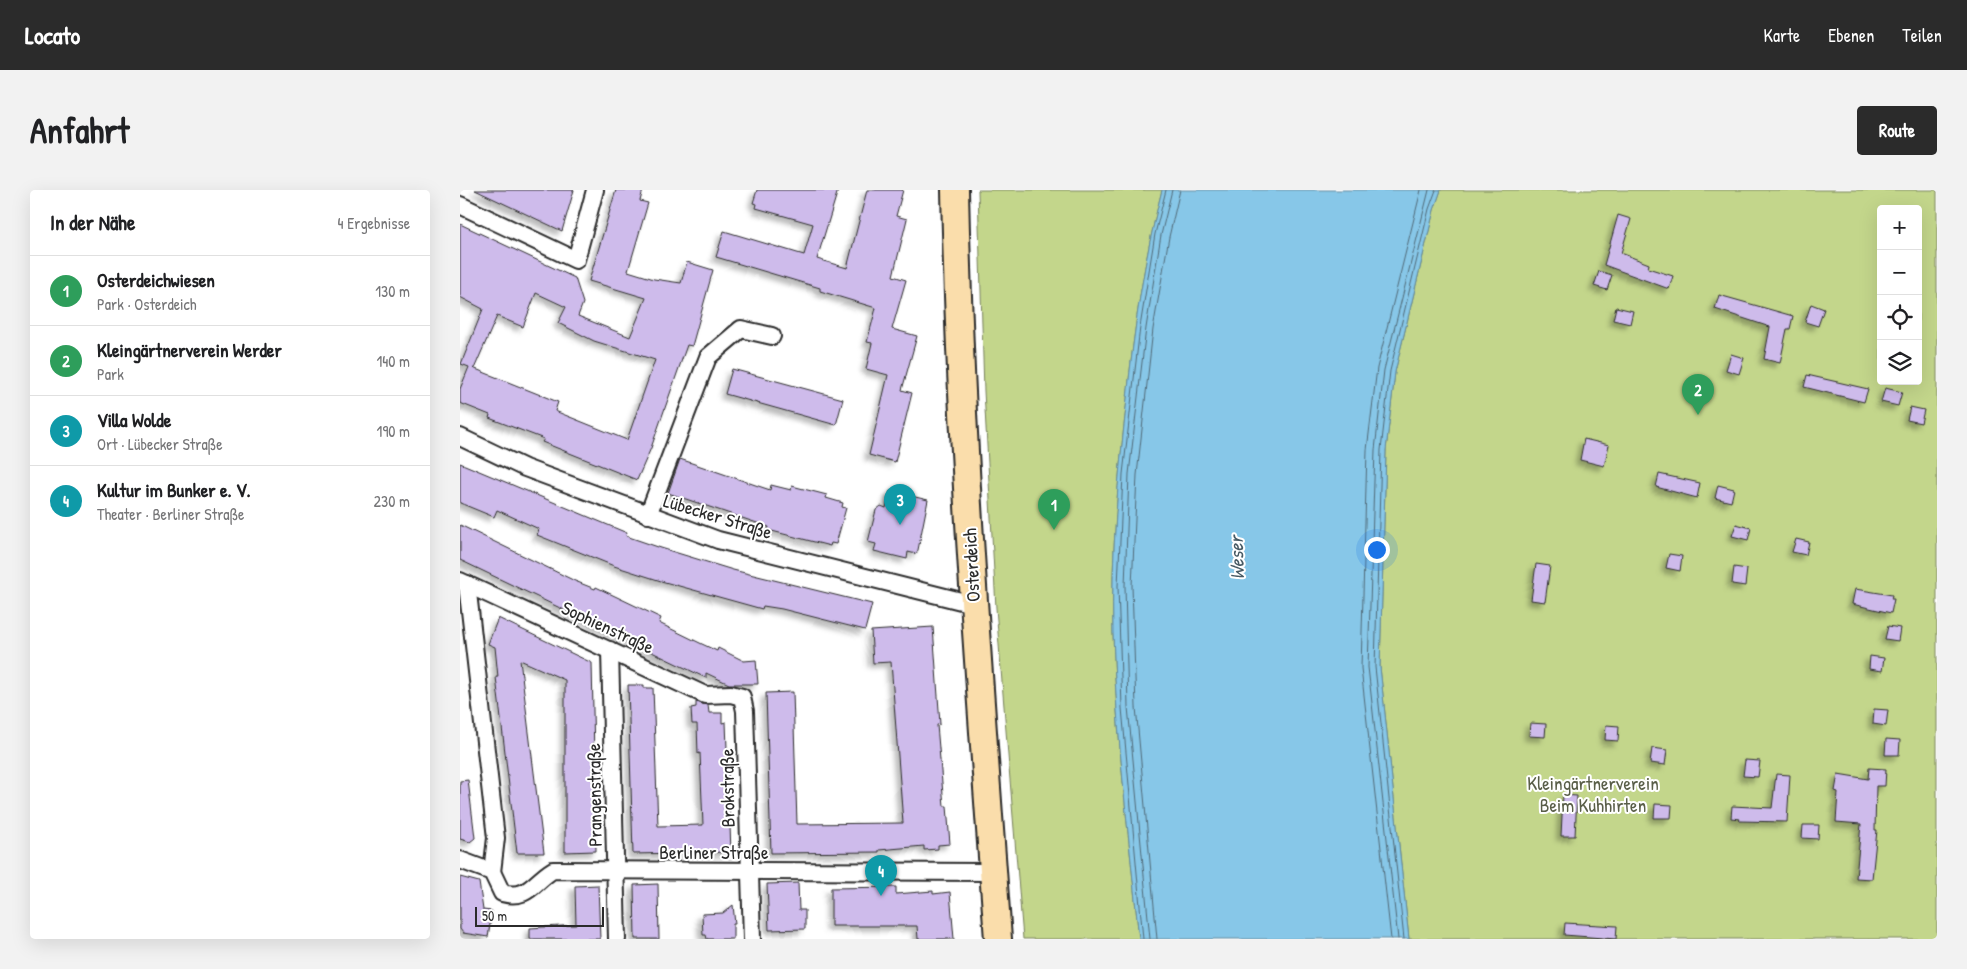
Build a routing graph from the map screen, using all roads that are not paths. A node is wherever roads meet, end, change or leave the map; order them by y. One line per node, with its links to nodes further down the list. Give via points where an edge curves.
1 (595, 190): 3 (street, via 576,260)
2 (955, 190): 8 (main road, Osterdeich)
3 (460, 205)
4 (772, 336): 6 (street, via 741,329 708,356)
5 (460, 437): 6 (street, Lübecker Straße, via 525,468)
6 (648, 515): 8 (street, Lübecker Straße, via 737,546)
7 (464, 582): 9 (street, Sophienstraße); 12 (street, via 496,838)
8 (974, 604): 15 (main road, Osterdeich)
9 (610, 650): 10 (street, Sophienstraße, via 705,695); 13 (street, Prangenstraße)
10 (742, 697): 14 (street, Brokstraße)
11 (460, 860): 12 (street)
12 (492, 872): 13 (street, Berliner Straße, via 502,893 513,896 524,894 553,870)
13 (615, 872): 14 (street, Berliner Straße); 16 (street, Prangenstraße)
14 (749, 872): 15 (street, Berliner Straße); 17 (street, Brokstraße)
15 (993, 872): 18 (main road, Osterdeich)
16 (617, 939)
17 (752, 939)
18 (998, 939)

